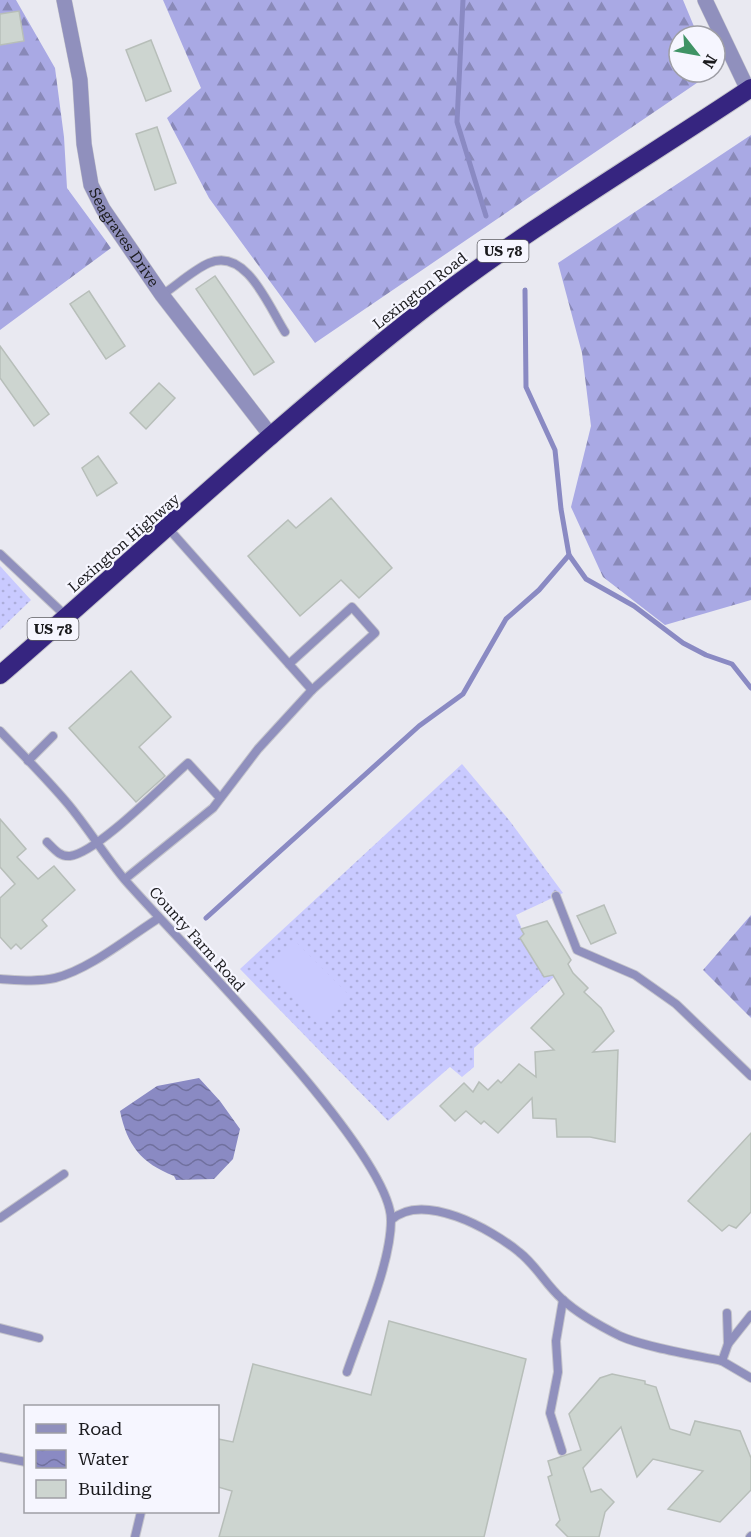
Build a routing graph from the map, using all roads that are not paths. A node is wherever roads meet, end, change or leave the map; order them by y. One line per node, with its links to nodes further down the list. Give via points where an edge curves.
1 (64, 0): 4 (street, Seagraves Drive, via 80,80 91,185)
2 (705, 0): 3 (street)
3 (749, 89): 6 (highway, Lexington Road / US 78, via 472,274)
4 (162, 295): 5 (lane, via 209,263 225,260 238,264 248,274); 6 (street, Seagraves Drive)
5 (285, 332)
6 (272, 437): 7 (highway, Lexington Highway / US 78)
7 (168, 528): 9 (highway, Lexington Highway / US 78); 10 (lane)
8 (0, 554): 9 (lane)
9 (66, 617): 11 (highway, Lexington Highway / US 78)
10 (289, 664): 12 (lane); 12 (lane, via 352,607 375,633)
11 (0, 675)
12 (312, 690): 16 (lane, via 245,764)
13 (0, 731): 15 (lane, County Farm Road)
14 (53, 736): 15 (lane)
15 (28, 761): 18 (lane, County Farm Road, via 69,805)
16 (220, 798): 18 (lane, via 188,763); 19 (lane, via 213,808)
17 (47, 842): 18 (lane, via 64,856 73,856)
18 (96, 844): 19 (lane, County Farm Road)
19 (124, 879): 21 (lane, County Farm Road)
20 (556, 896): 23 (lane, via 577,950 635,975 676,1004)
21 (159, 918): 22 (lane, via 81,967 57,977 30,981); 26 (lane, County Farm Road, via 292,1064 372,1167 386,1197)
22 (0, 979)
23 (751, 1076)
24 (64, 1174): 25 (lane)
25 (0, 1218)
26 (391, 1220): 27 (lane, via 400,1211 419,1210 474,1222 520,1252); 34 (lane, via 384,1259)
27 (563, 1300): 33 (lane, via 621,1336); 36 (lane, via 556,1341 558,1372 550,1413)
28 (727, 1313): 32 (lane)
29 (751, 1315): 32 (lane)
30 (0, 1328): 31 (lane)
31 (39, 1338)
32 (728, 1344): 33 (lane)
33 (722, 1361): 35 (lane)
34 (347, 1372)
35 (751, 1378)
36 (562, 1451)
37 (0, 1457): 38 (lane)
38 (24, 1462)
39 (141, 1513): 40 (lane)
40 (135, 1537)

